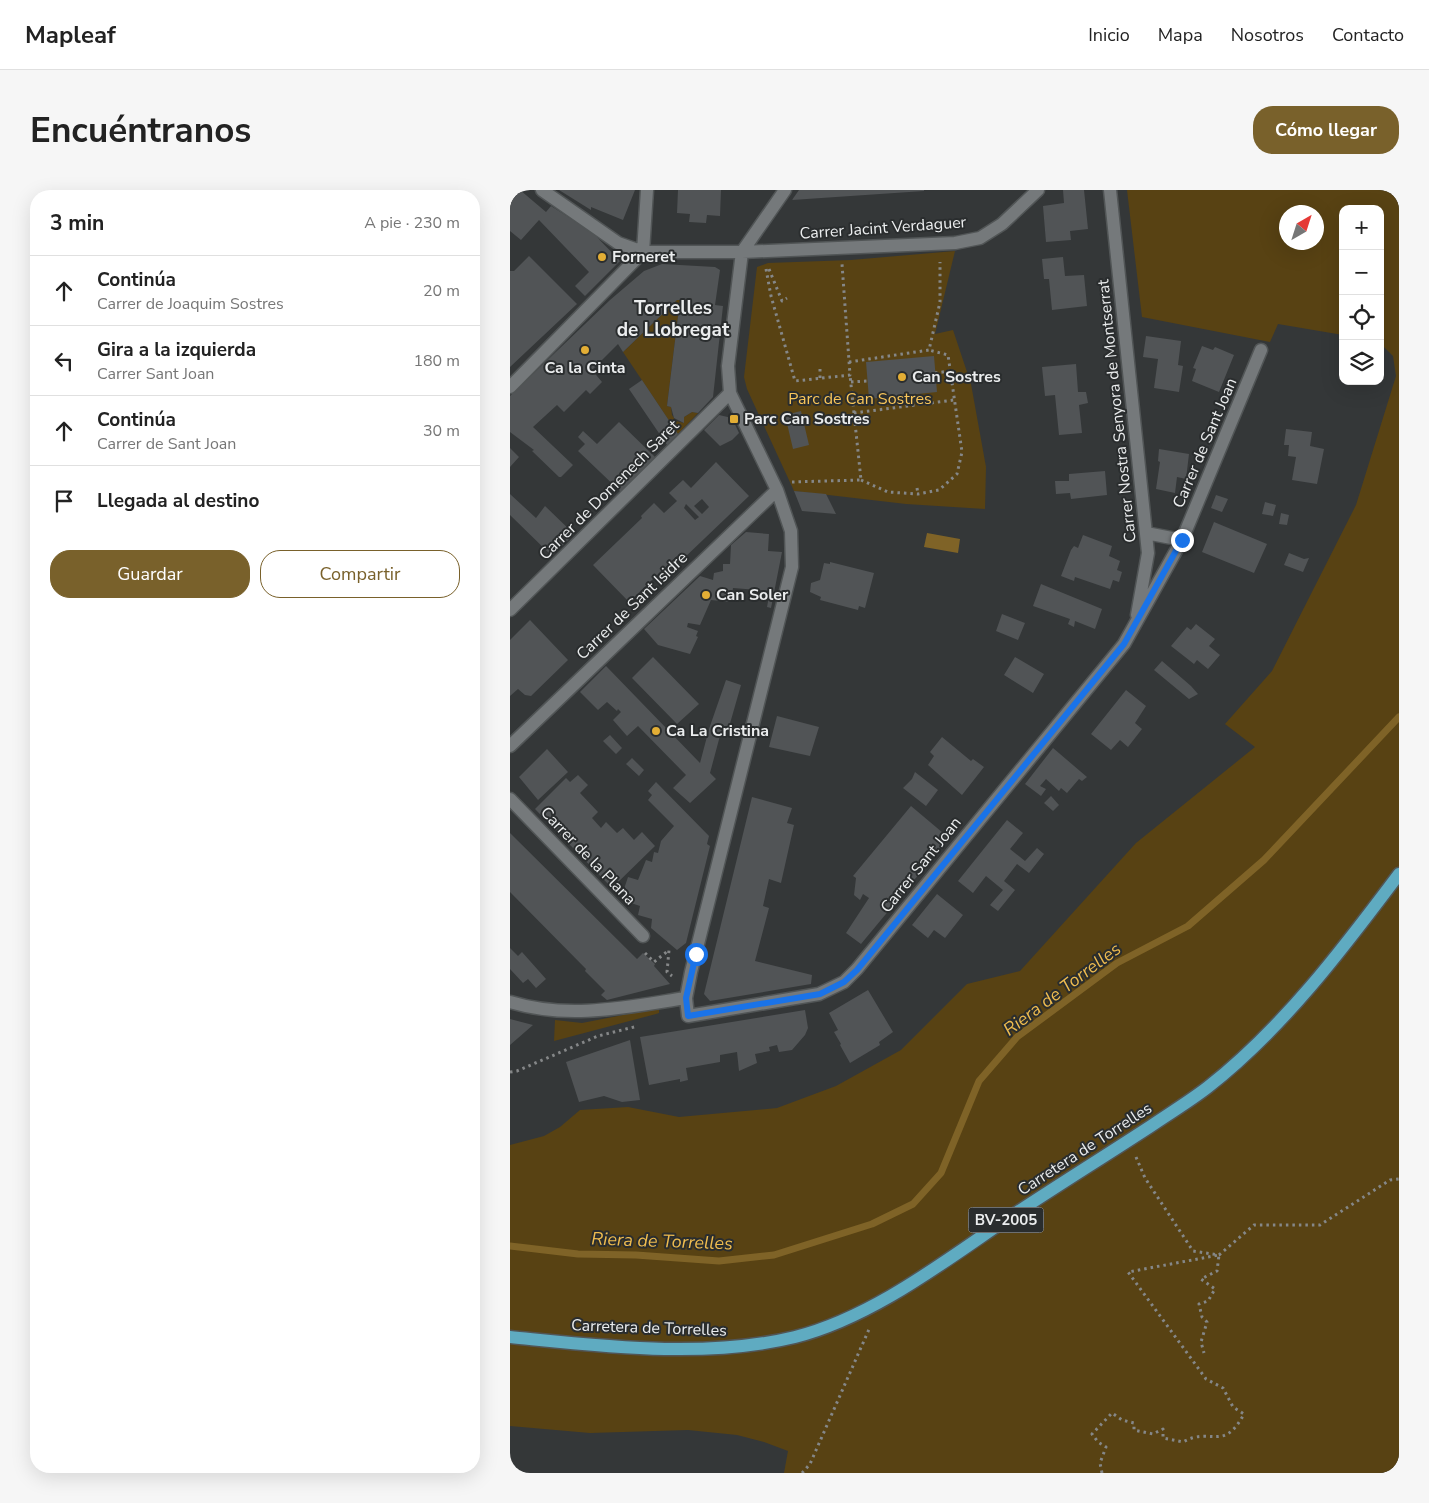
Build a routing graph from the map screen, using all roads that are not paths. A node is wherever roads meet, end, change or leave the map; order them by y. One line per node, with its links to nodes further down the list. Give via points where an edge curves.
1 (542, 190): 6 (street, Carrer Jacint Verdaguer, via 618,243)
2 (647, 190): 6 (street)
3 (785, 190): 7 (street)
4 (1038, 190): 7 (street, Carrer Jacint Verdaguer, via 1002,224 980,238 955,243)
5 (1110, 190): 12 (street, Carrer Nostra Senyora de Montserrat)
6 (643, 252): 7 (street, Carrer Jacint Verdaguer); 9 (street)
7 (742, 252): 10 (street, via 728,366)
8 (1261, 350): 13 (street, Carrer de Sant Joan)
9 (510, 387)
10 (730, 393): 11 (street); 14 (street, Carrer de Domenech Saret)
11 (777, 490): 16 (street, Carrer de Sant Isidre); 20 (street, via 791,531 792,567)
12 (1146, 532): 13 (street); 15 (street, Carrer Nostra Senyora de Montserrat, via 1148,553)
13 (1182, 540): 15 (street, Carrer de Sant Joan)
14 (510, 610)
15 (1134, 627): 20 (street, Carrer Sant Joan, via 1124,644 844,982 820,994 688,1016)
16 (510, 746)
17 (510, 799): 19 (street, Carrer de la Plana)
18 (1399, 874): 22 (main road, Carretera de Torrelles / BV-2005, via 1263,1040 1206,1089 944,1261 840,1321 798,1336 751,1346 681,1349)
19 (643, 936)
20 (686, 998): 21 (street, via 592,1012 553,1011)
21 (510, 1002)
22 (510, 1337)

